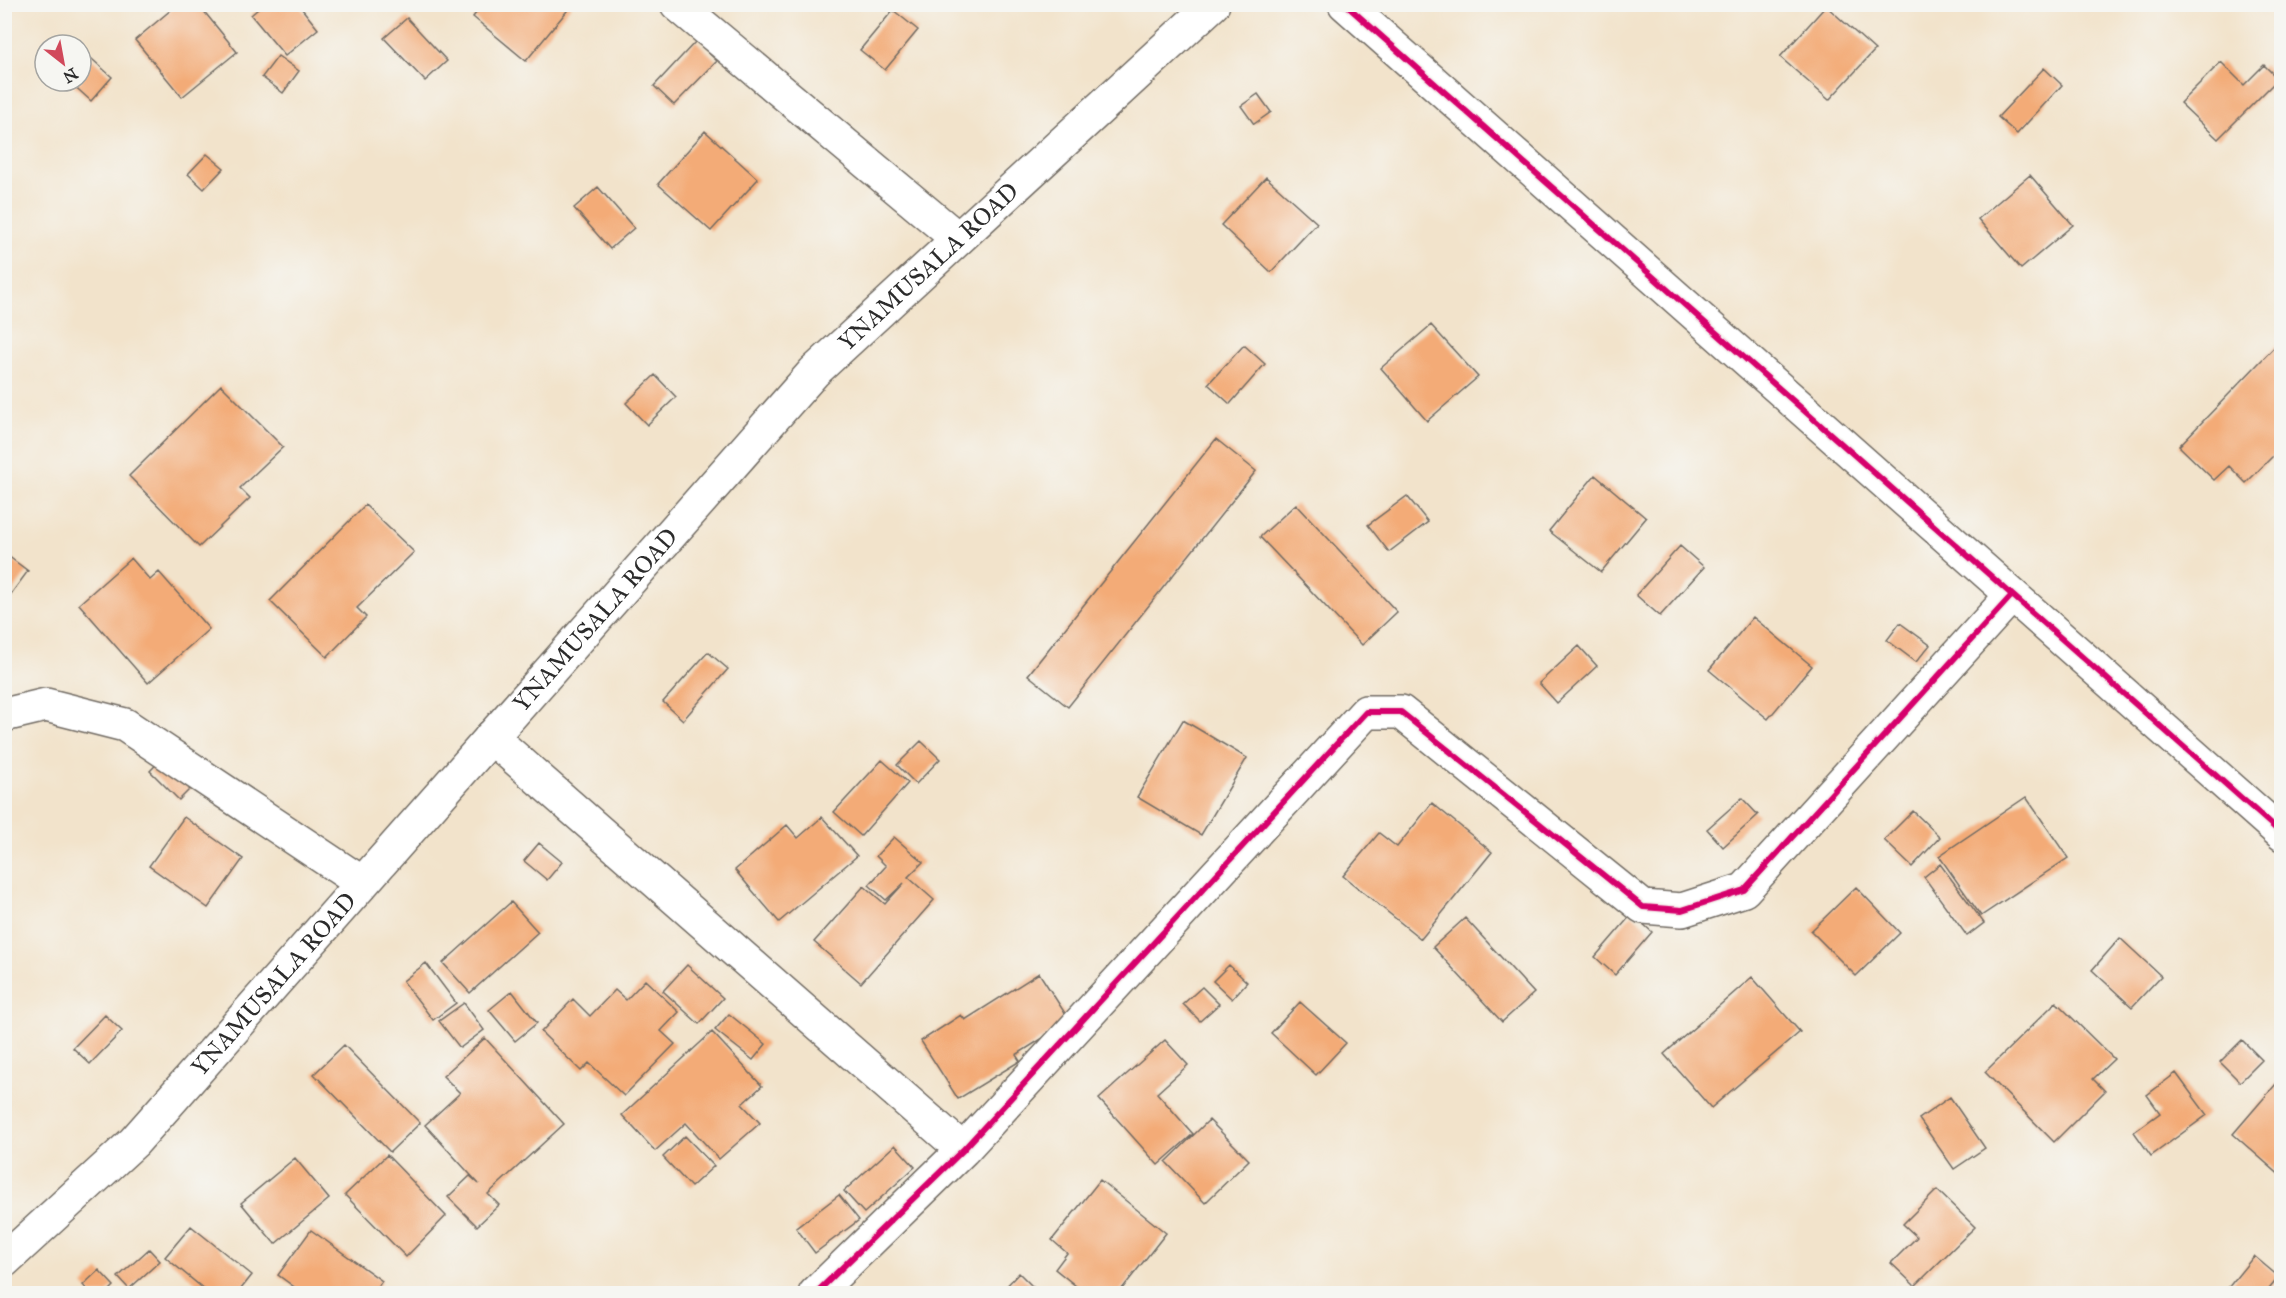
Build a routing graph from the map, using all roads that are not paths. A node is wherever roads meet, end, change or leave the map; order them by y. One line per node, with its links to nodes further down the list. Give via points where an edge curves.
1 (677, 4): 4 (street)
2 (1213, 4): 4 (street, YNAMUSALA ROAD)
3 (1345, 4): 5 (street)
4 (958, 239): 7 (street, YNAMUSALA ROAD, via 814,372)
5 (2012, 595): 8 (street); 10 (street, via 1744,890 1682,910 1643,907 1401,712 1366,712)
6 (4, 715): 9 (street, via 46,705 125,725)
7 (491, 737): 9 (street, YNAMUSALA ROAD); 10 (street)
8 (2282, 834)
9 (362, 883): 11 (street, YNAMUSALA ROAD, via 134,1142)
10 (963, 1150): 12 (street)
11 (4, 1261)
12 (815, 1293)

